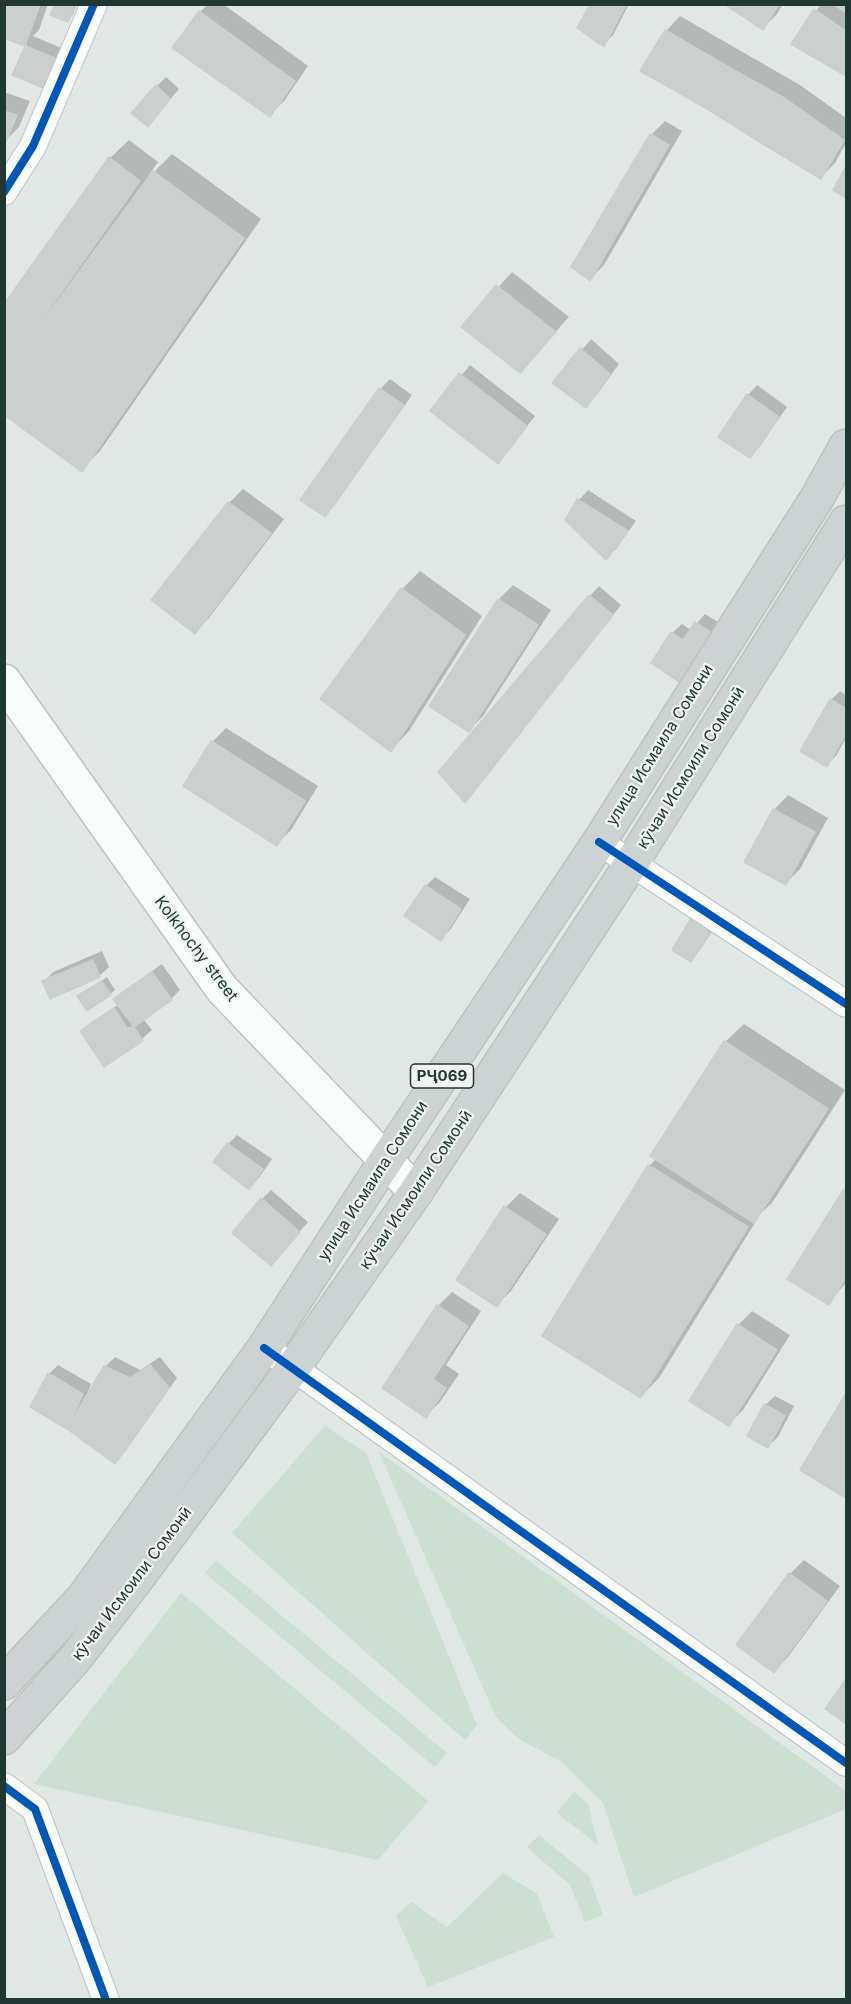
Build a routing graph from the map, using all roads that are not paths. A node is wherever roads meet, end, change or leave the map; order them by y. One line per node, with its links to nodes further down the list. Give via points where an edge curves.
1 (93, 4): 2 (street, via 33,146)
2 (4, 192)
3 (846, 446): 4 (main road, улица Исмаила Сомони / РҶ069)
4 (817, 498): 5 (street); 7 (main road, улица Исмаила Сомони / РҶ069)
5 (846, 520): 8 (main road, кӯчаи Исмоили Сомонӣ / РҶ069)
6 (4, 681): 10 (main road, Kolkhochy street, via 222,989)
7 (599, 842): 8 (street); 10 (main road, улица Исмаила Сомони / РҶ069)
8 (631, 864): 9 (street); 11 (main road, кӯчаи Исмоили Сомонӣ / РҶ069)
9 (843, 995)
10 (386, 1160): 11 (main road, Kolkhochy street); 12 (main road, улица Исмаила Сомони / РҶ069)
11 (417, 1192): 13 (main road, кӯчаи Исмоили Сомонӣ / РҶ069)
12 (264, 1348): 13 (street); 14 (main road, улица Исмаила Сомони / РҶ069, via 83,1598)
13 (293, 1368): 15 (main road, кӯчаи Исмоили Сомонӣ / РҶ069, via 74,1660); 16 (street)
14 (4, 1683)
15 (4, 1738)
16 (846, 1763)
17 (4, 1786): 18 (street, via 35,1809)
18 (106, 2000)

